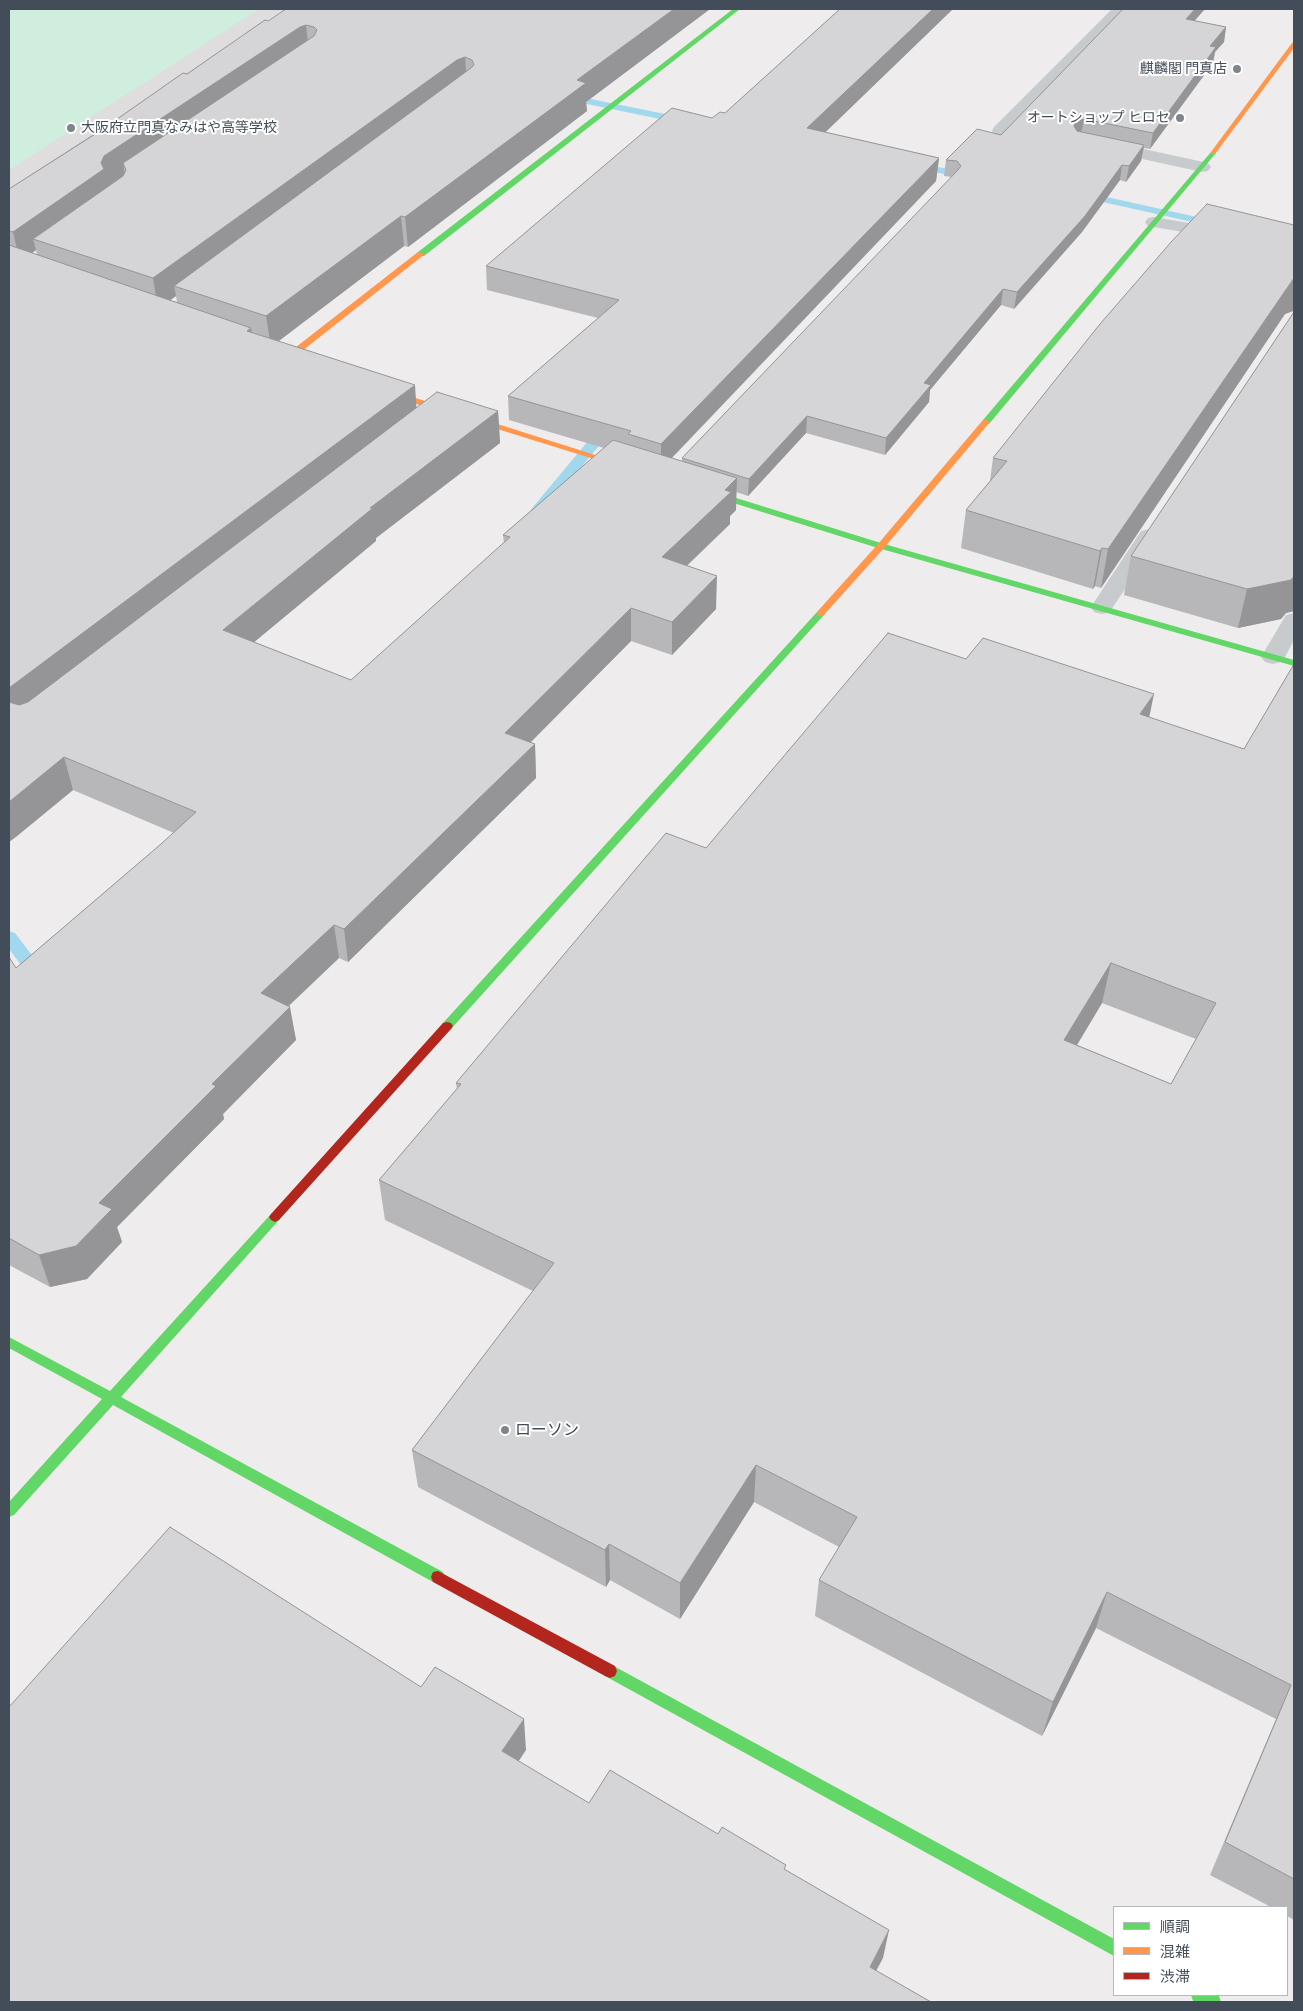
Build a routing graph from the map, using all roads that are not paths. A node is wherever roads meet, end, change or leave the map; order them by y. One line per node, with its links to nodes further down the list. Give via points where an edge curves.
1 (737, 9): 9 (street)
2 (1120, 9): 4 (street)
3 (1294, 44): 6 (street)
4 (1000, 131)
5 (1090, 143): 6 (street)
6 (1202, 167): 7 (street)
7 (1156, 220): 8 (street); 16 (street)
8 (1294, 246)
9 (285, 360)
10 (368, 386): 11 (street)
11 (443, 409): 12 (street); 13 (street)
12 (419, 427)
13 (637, 470)
14 (693, 487): 16 (street)
15 (1162, 516): 17 (street)
16 (881, 546): 17 (street); 21 (street)
17 (1102, 607): 19 (street)
18 (1294, 620): 19 (street)
19 (1284, 660)
20 (9, 1342): 21 (street)
21 (110, 1398): 22 (street); 23 (street)
22 (9, 1511)
23 (1113, 1947)
24 (1201, 1996): 25 (street)
25 (1213, 2002)

